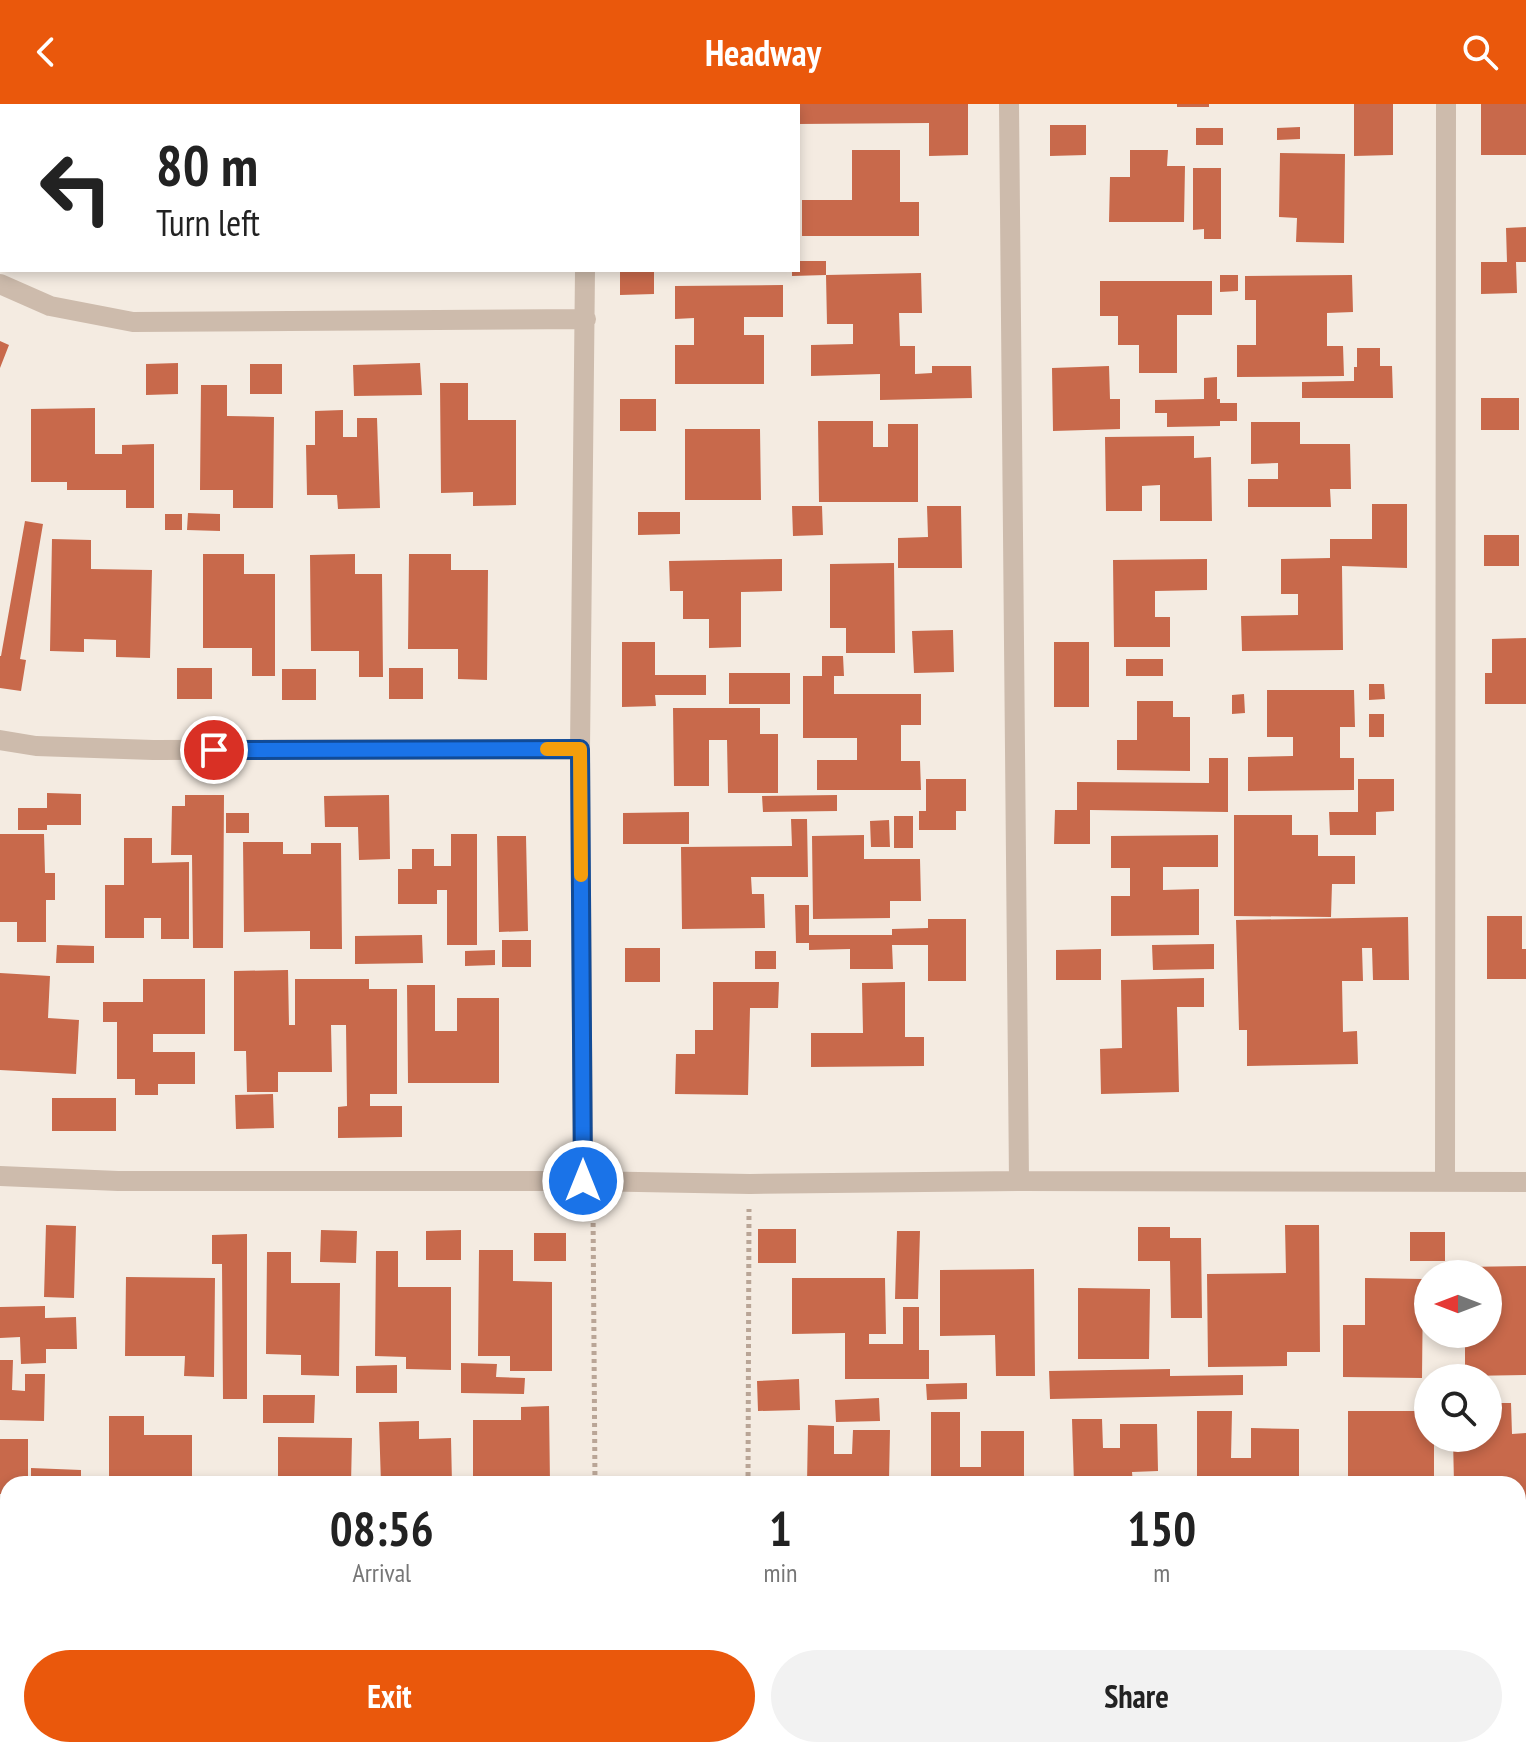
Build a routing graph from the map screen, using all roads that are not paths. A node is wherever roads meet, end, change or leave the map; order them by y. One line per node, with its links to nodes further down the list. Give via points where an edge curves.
1 (1009, 104): 9 (street)
2 (1446, 104): 10 (street)
3 (585, 272): 5 (street)
4 (0, 284): 5 (street, via 50,306 133,322)
5 (586, 319): 7 (street)
6 (0, 740): 7 (street, via 153,750)
7 (580, 749): 11 (street)
8 (0, 1176): 11 (street)
9 (1019, 1181): 10 (street); 11 (street)
10 (1445, 1181): 12 (street)
11 (588, 1182)
12 (1526, 1182)

